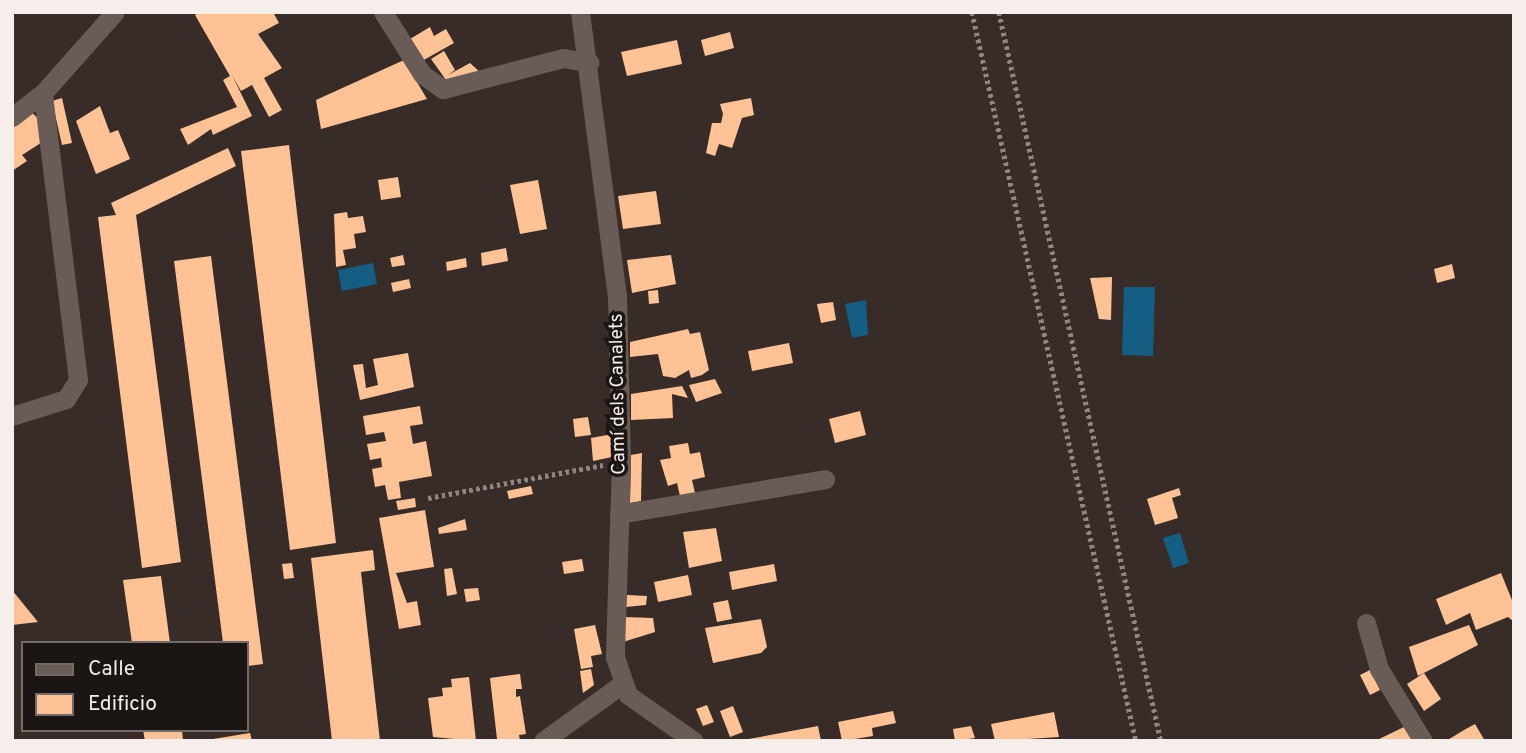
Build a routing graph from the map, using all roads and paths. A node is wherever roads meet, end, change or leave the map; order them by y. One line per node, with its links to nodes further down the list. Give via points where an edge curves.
1 (115, 12): 7 (street)
2 (383, 12): 6 (street, via 428,81 443,89 563,58)
3 (580, 12): 6 (street, Camí dels Canalets)
4 (972, 12): 18 (path)
5 (999, 12): 19 (path)
6 (590, 63): 10 (street, Camí dels Canalets, via 617,296)
7 (43, 93): 8 (street); 9 (street, via 78,380 66,399)
8 (12, 117)
9 (12, 416)
10 (621, 462): 12 (path); 13 (street, Camí dels Canalets)
11 (825, 479): 13 (street)
12 (428, 498)
13 (620, 514): 15 (street, Camí dels Canalets, via 614,636)
14 (1366, 623): 20 (street, via 1379,669)
15 (622, 684): 16 (street); 17 (street, via 639,705)
16 (544, 741)
17 (694, 741)
18 (1136, 741)
19 (1161, 741)
20 (1423, 741)

